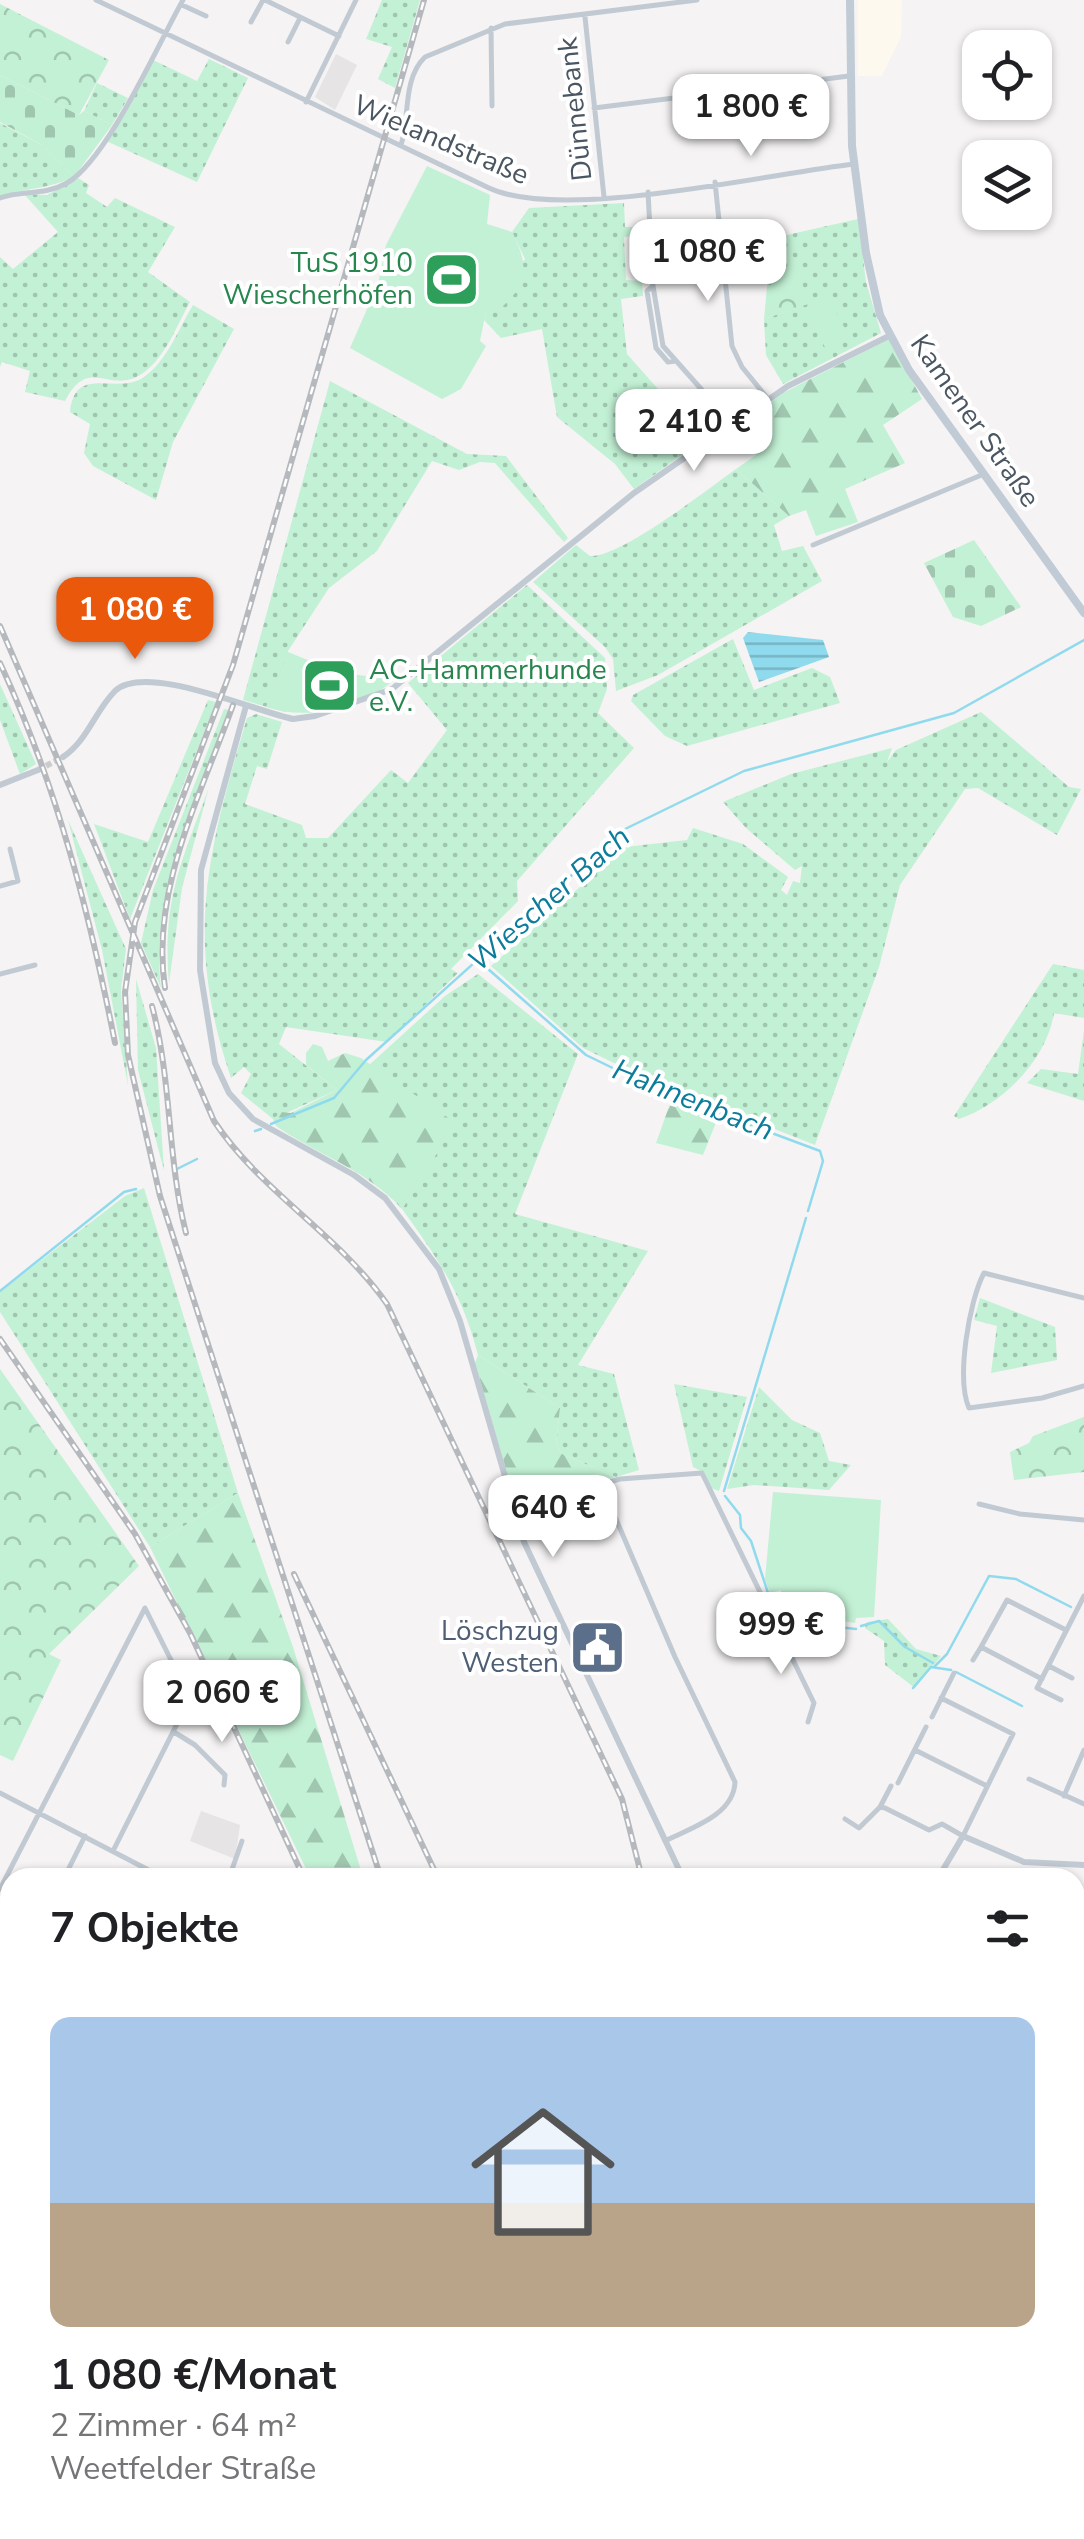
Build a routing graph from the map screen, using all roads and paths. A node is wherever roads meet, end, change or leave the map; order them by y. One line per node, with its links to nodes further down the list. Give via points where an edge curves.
1 (96, 0): 13 (street, Wielandstraße)
2 (264, 0): 10 (street); 11 (street)
3 (356, 0): 14 (street)
4 (697, 0): 7 (street)
5 (850, 0): 16 (main road, Kamener Straße)
6 (182, 2): 8 (street); 13 (street)
7 (636, 4): 9 (street)
8 (206, 16)
9 (586, 17): 12 (street); 19 (street, Dünnebank)
10 (301, 18): 14 (street); 15 (street)
11 (251, 22)
12 (491, 28): 18 (street); 20 (street, via 420,60)
13 (164, 34): 17 (street, Wielandstraße); 25 (street, via 81,172 50,191)
14 (339, 36): 17 (street)
15 (288, 42)
16 (850, 76): 19 (street); 21 (main road, Kamener Straße)
17 (306, 102): 20 (street, Wielandstraße)
18 (492, 106)
19 (594, 108): 24 (street, Dünnebank)
20 (401, 146): 24 (street, Wielandstraße, via 513,197)
21 (854, 164): 22 (street, Wielandstraße); 26 (main road, Kamener Straße, via 871,282)
22 (715, 182): 23 (street, Wielandstraße); 27 (street, via 732,346)
23 (648, 192): 24 (street, Wielandstraße); 28 (street, via 656,329 663,346)
24 (604, 197)
25 (0, 198)
26 (888, 336): 27 (street); 29 (main road, Kamener Straße)
27 (768, 398): 28 (street)
28 (733, 424): 32 (street, via 634,493 381,694 303,719)
29 (984, 474): 30 (street); 31 (main road, Kamener Straße)
30 (812, 546)
31 (1084, 613)
32 (246, 706): 33 (street, via 133,680 113,693); 44 (street, via 207,838 200,889 200,970 215,1063 246,1112 374,1188 434,1261 460,1321)
33 (63, 757)
34 (38, 770): 35 (street)
35 (0, 785)
36 (10, 850): 37 (street, via 18,881)
37 (0, 886)
38 (35, 964): 39 (street)
39 (0, 974)
40 (1084, 1298): 41 (street, via 982,1274 965,1361 970,1408)
41 (1084, 1386)
42 (601, 1484): 44 (street); 57 (street, via 700,1472 814,1703); 74 (street, via 735,1782 724,1809)
43 (979, 1504): 45 (street)
44 (512, 1510): 74 (street)
45 (1084, 1520)
46 (1084, 1596): 47 (street)
47 (1066, 1630): 48 (street, via 1007,1600); 50 (street)
48 (980, 1647): 49 (street); 52 (street)
49 (973, 1660)
50 (1048, 1666): 52 (street); 53 (street)
51 (954, 1672): 54 (street)
52 (1042, 1678): 55 (street, via 1037,1688)
53 (1072, 1678)
54 (942, 1698): 56 (street); 64 (street, via 1013,1734)
55 (1061, 1700)
56 (932, 1717)
57 (808, 1722)
58 (926, 1727): 60 (street)
59 (174, 1732): 63 (street, via 208,1756 225,1775); 69 (street, via 190,1695 150,1611 142,1609); 75 (street)
60 (915, 1750): 64 (street); 68 (street)
61 (1084, 1750): 66 (street)
62 (1029, 1779): 66 (street)
63 (224, 1784)
64 (988, 1786): 72 (street)
65 (0, 1793): 69 (street)
66 (1064, 1796): 67 (street)
67 (1084, 1804)
68 (880, 1807): 70 (street, via 858,1828); 72 (street, via 929,1830 942,1824)
69 (40, 1813): 71 (street); 77 (street)
70 (845, 1819)
71 (85, 1836): 75 (street); 78 (street)
72 (963, 1836): 76 (street, via 1024,1862); 82 (street)
73 (242, 1841): 80 (street)
74 (665, 1841): 81 (street)
75 (113, 1851): 79 (street)
76 (1084, 1865)
77 (11, 1868)
78 (69, 1868)
79 (144, 1868)
80 (233, 1868)
81 (679, 1868)
82 (944, 1868)

